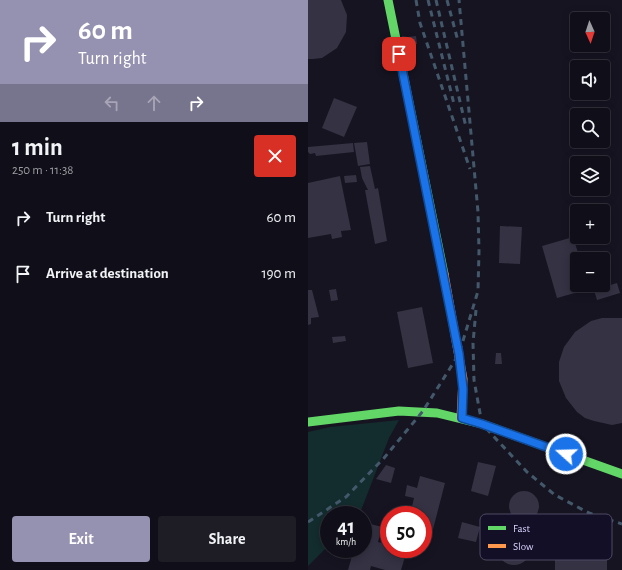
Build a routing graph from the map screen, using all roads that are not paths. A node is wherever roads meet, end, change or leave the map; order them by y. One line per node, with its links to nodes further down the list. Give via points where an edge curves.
1 (388, 0): 2 (street, via 459,354 463,379)
2 (462, 418): 3 (street, via 411,410); 4 (street)
3 (308, 422)
4 (622, 474)

